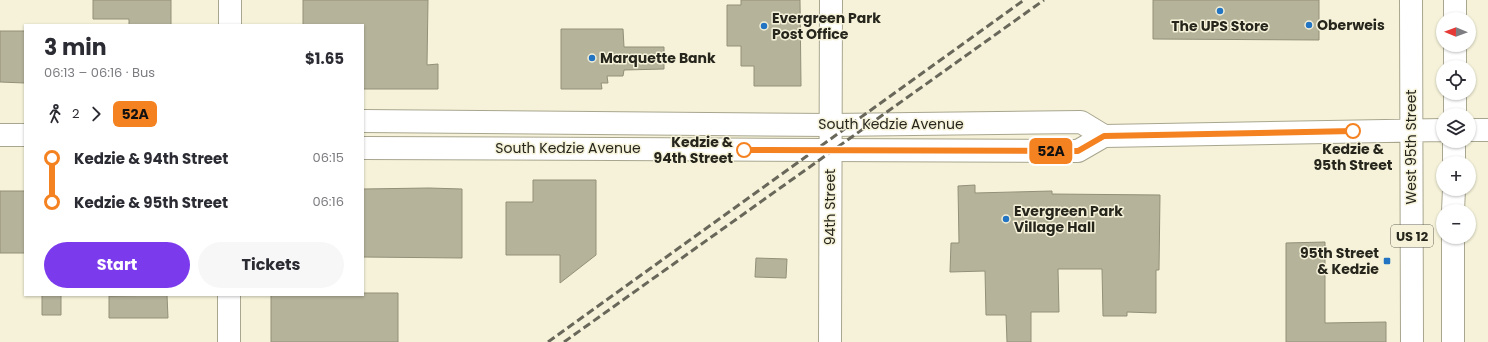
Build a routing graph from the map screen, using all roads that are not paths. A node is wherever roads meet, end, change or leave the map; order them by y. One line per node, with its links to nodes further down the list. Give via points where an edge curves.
1 (230, 0): 6 (main road)
2 (831, 0): 8 (main road, 94th Street)
3 (1411, 0): 12 (main road, West 95th Street / US 12)
4 (1455, 0): 5 (main road)
5 (1455, 12)
6 (230, 24)
7 (364, 121): 8 (main road, South Kedzie Avenue)
8 (831, 124): 15 (main road, South Kedzie Avenue, via 1081,122); 17 (main road, 94th Street)
9 (1436, 130): 12 (main road, South Kedzie Avenue)
10 (1476, 130): 11 (main road)
11 (1488, 130)
12 (1411, 131): 15 (main road, South Kedzie Avenue); 22 (main road, West 95th Street / US 12)
13 (0, 135): 14 (main road)
14 (24, 135)
15 (1104, 136): 17 (main road, South Kedzie Avenue, via 1078,151)
16 (364, 148): 17 (main road, South Kedzie Avenue)
17 (830, 151): 21 (main road, 94th Street)
18 (1453, 244): 23 (main road, US 12)
19 (229, 296): 20 (main road)
20 (229, 342)
21 (830, 342)
22 (1412, 342)
23 (1453, 342)

